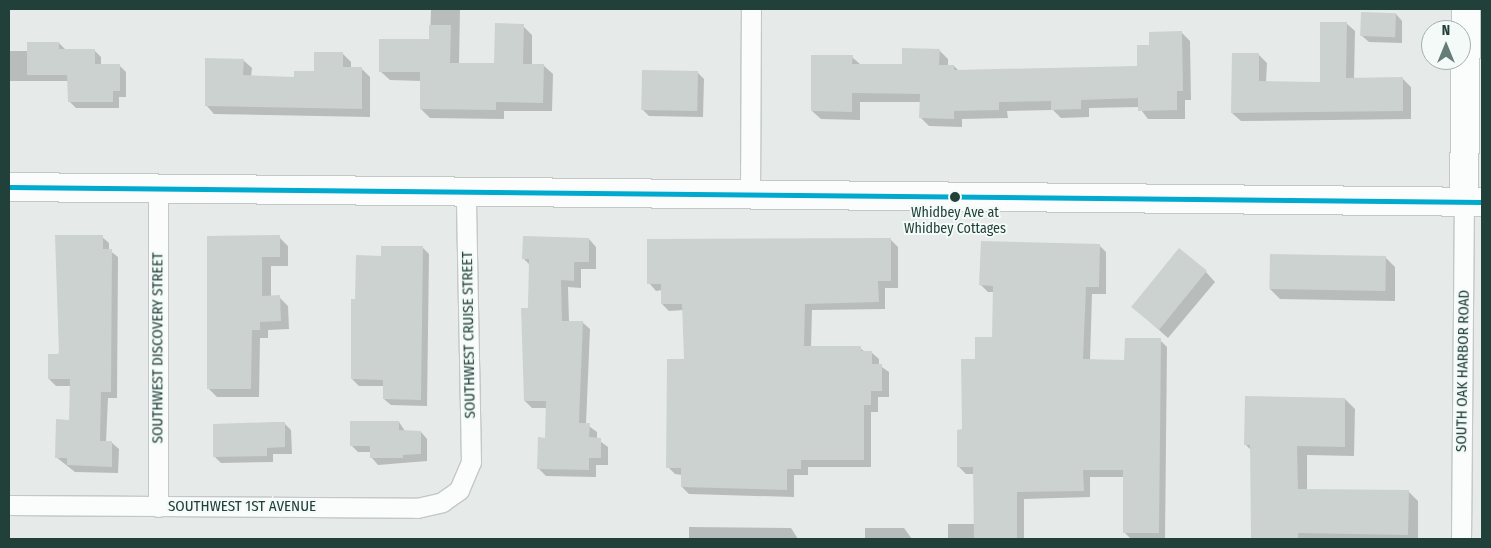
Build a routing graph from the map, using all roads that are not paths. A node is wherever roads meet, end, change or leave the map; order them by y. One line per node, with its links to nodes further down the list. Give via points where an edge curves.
1 (751, 9): 6 (street)
2 (1466, 9): 7 (street)
3 (9, 187): 4 (street)
4 (158, 190): 5 (street); 10 (street, SOUTHWEST DISCOVERY STREET)
5 (466, 190): 6 (street); 8 (street, SOUTHWEST CRUISE STREET, via 471,462)
6 (750, 193): 7 (street)
7 (1473, 202): 11 (street, SOUTH OAK HARBOR ROAD)
8 (464, 478): 10 (street, SOUTHWEST 1ST AVENUE, via 459,490 442,502 417,508)
9 (9, 505): 10 (street, SOUTHWEST 1ST AVENUE)
10 (158, 507)
11 (1461, 539)

